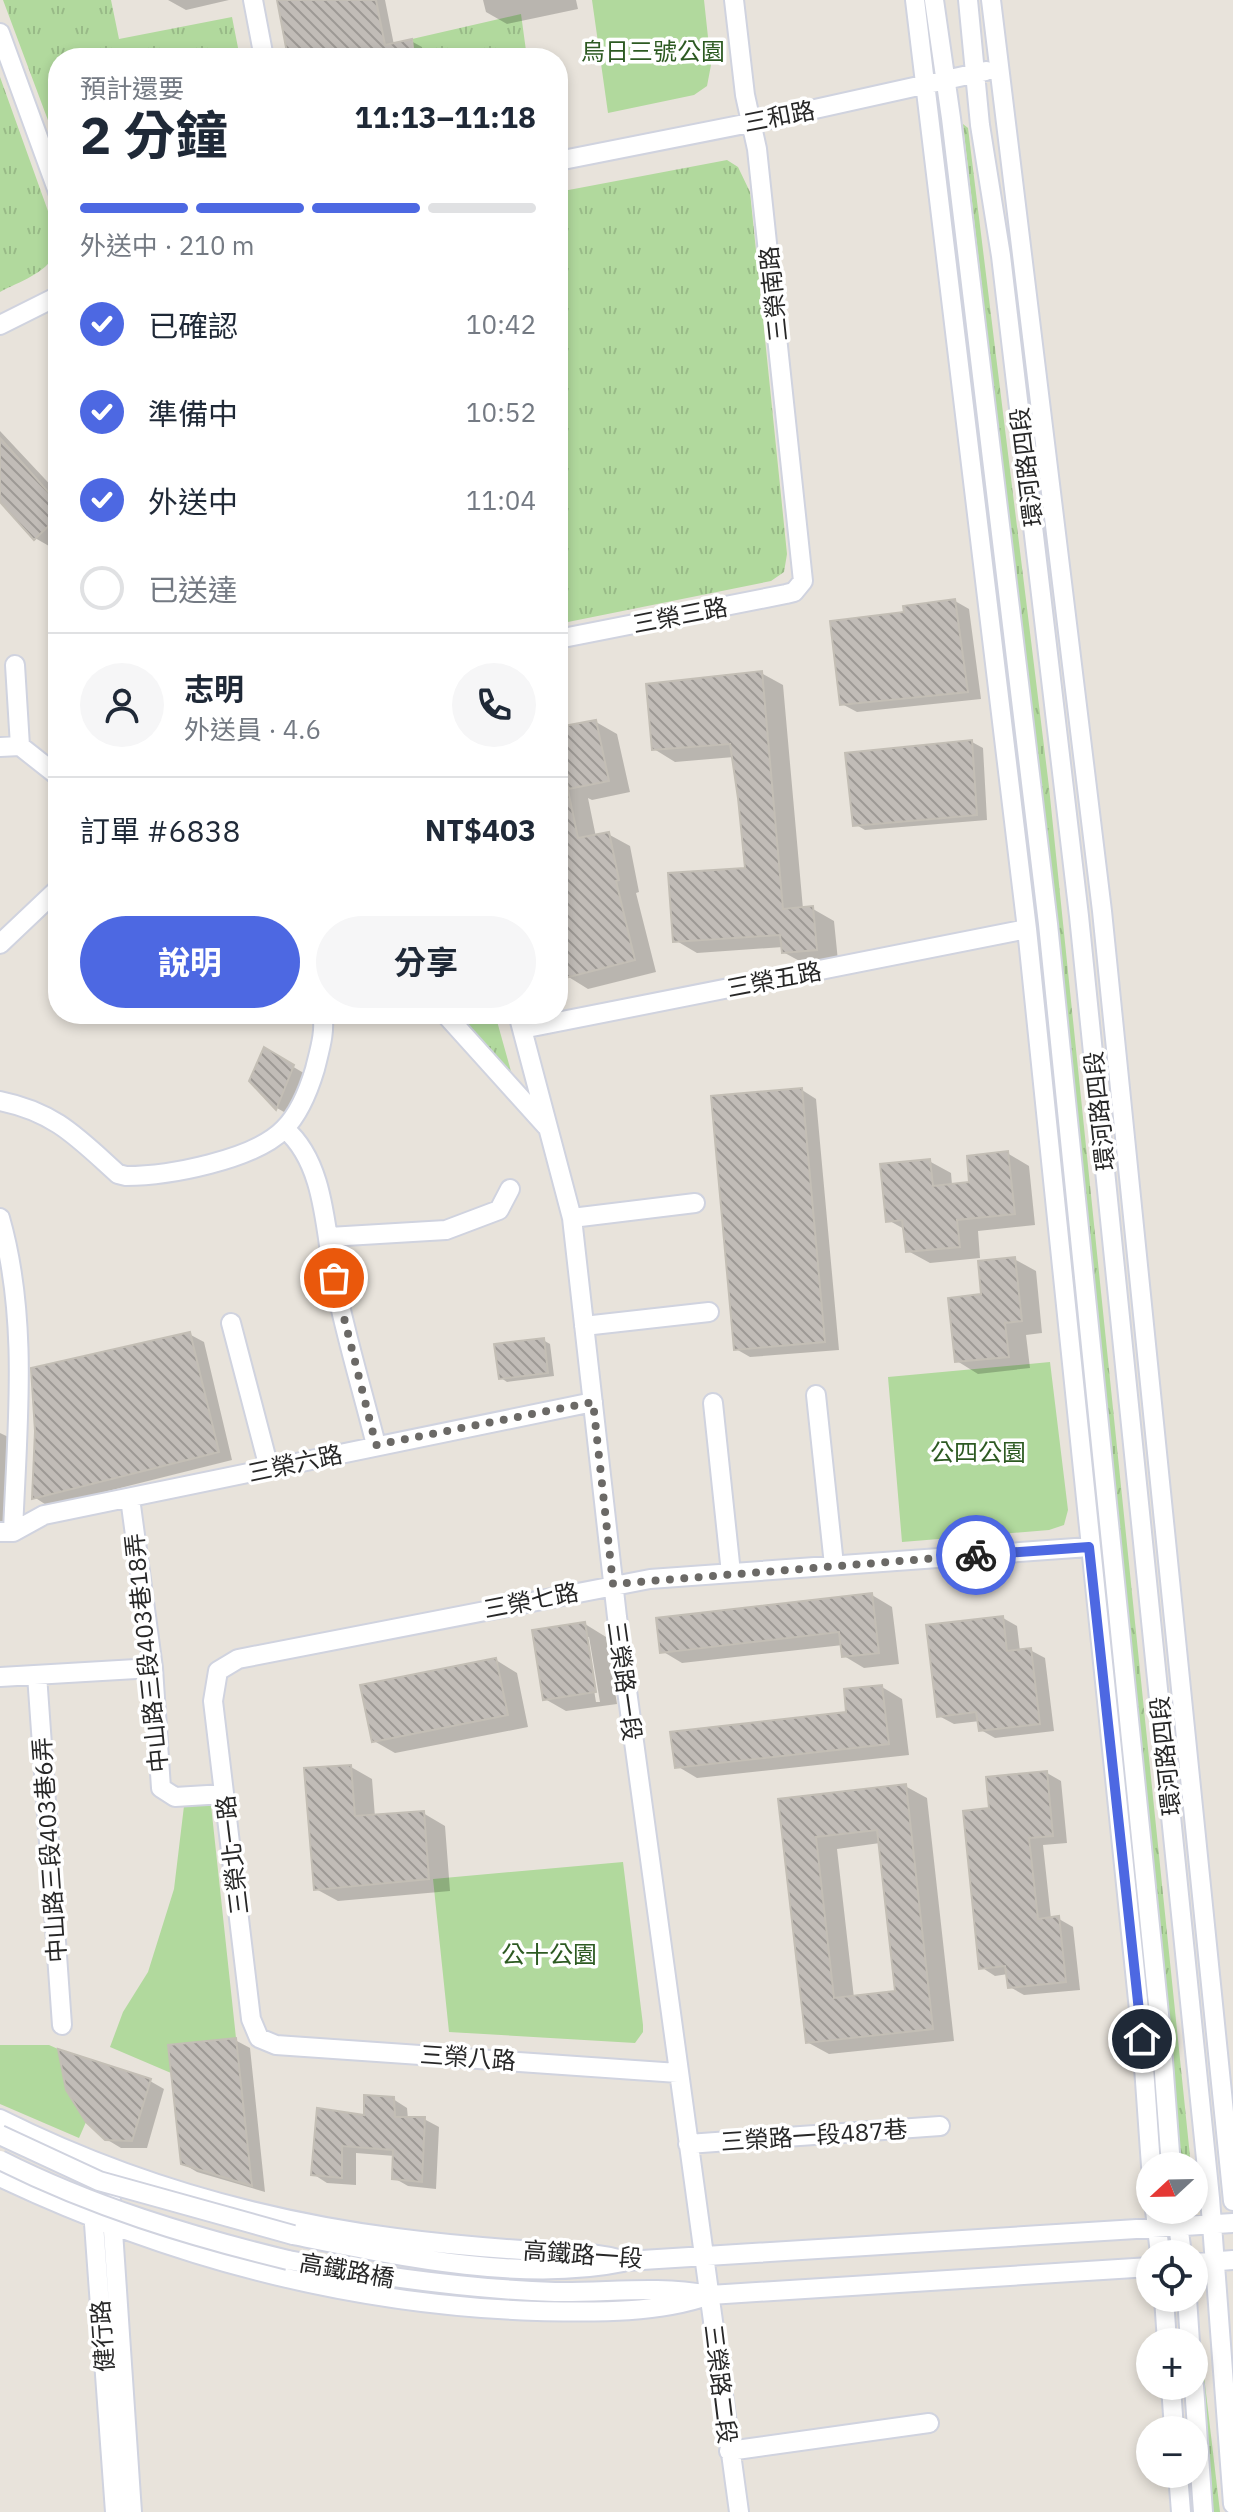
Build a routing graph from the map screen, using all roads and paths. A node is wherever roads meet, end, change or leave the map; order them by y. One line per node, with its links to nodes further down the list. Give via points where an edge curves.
1 (253, 0): 8 (street)
2 (734, 0): 13 (street, 三榮南路)
3 (915, 0): 12 (street)
4 (934, 0): 11 (street, 環河路四段)
5 (968, 0): 10 (street, 環河路四段)
6 (991, 0): 9 (street, 環河路四段)
7 (0, 33): 15 (street)
8 (262, 48)
9 (999, 68): 10 (street, 三和路); 73 (street, 環河路四段, via 1102,911)
10 (976, 73): 11 (street, 三和路); 78 (street, 環河路四段, via 1079,916)
11 (944, 80): 12 (street, 三和路); 68 (street, 環河路四段, via 1048,924)
12 (925, 85): 13 (street, 三和路); 25 (street)
13 (751, 122): 14 (street, 三和路); 18 (street, 三榮南路, via 804,574)
14 (568, 159)
15 (48, 165)
16 (48, 301): 17 (street)
17 (0, 325)
18 (799, 587): 19 (street, 三榮三路, via 786,594)
19 (568, 637)
20 (15, 665): 21 (street)
21 (20, 746): 22 (street); 23 (street)
22 (0, 747)
23 (48, 768)
24 (48, 898): 26 (street)
25 (1027, 929): 27 (street, 三榮五路); 51 (street)
26 (0, 944)
27 (568, 1013)
28 (325, 1024): 32 (street, via 311,1082)
29 (454, 1024): 33 (street)
30 (521, 1024): 33 (street, 三榮路一段)
31 (0, 1101): 32 (street, via 63,1124 126,1176 220,1160)
32 (285, 1129): 38 (street, via 303,1150)
33 (551, 1132): 37 (street, 三榮路一段)
34 (510, 1189): 38 (street, via 499,1210 446,1230)
35 (695, 1203): 37 (street)
36 (0, 1218): 39 (street)
37 (572, 1218): 42 (street, 三榮路一段)
38 (329, 1237): 47 (street, via 334,1278)
39 (6, 1266): 43 (street)
40 (709, 1312): 42 (street)
41 (231, 1323): 48 (street)
42 (584, 1326): 45 (street, 三榮路一段)
43 (9, 1361): 50 (street)
44 (816, 1395): 52 (street)
45 (593, 1402): 47 (street, 三榮六路); 54 (street, 三榮路一段)
46 (713, 1403): 53 (street)
47 (376, 1445): 48 (street, 三榮六路)
48 (269, 1468): 49 (street, 三榮六路)
49 (130, 1498): 50 (street, 三榮六路, via 44,1515); 55 (street, 中山路三段403巷18弄)
50 (7, 1532)
51 (1089, 1547): 52 (street, 三榮七路); 67 (street)
52 (834, 1565): 53 (street, 三榮七路)
53 (731, 1573): 54 (street, 三榮七路)
54 (613, 1584): 56 (street, 三榮七路, via 238,1659); 62 (street, 三榮路一段)
55 (153, 1668): 57 (street); 59 (street, 中山路三段403巷18弄, via 161,1788 175,1797)
56 (218, 1671): 59 (street, 三榮北一路, via 213,1701)
57 (37, 1675): 58 (street); 60 (street, 中山路三段403巷6弄)
58 (0, 1677)
59 (224, 1794): 61 (street, 三榮北一路, via 251,2019)
60 (62, 2025)
61 (259, 2038): 62 (street, 三榮八路, via 276,2045)
62 (678, 2073): 66 (street, 三榮路一段)
63 (0, 2119): 69 (street, 高鐵路一段)
64 (940, 2126): 66 (street, 三榮路一段487巷)
65 (0, 2135): 82 (street, 高鐵路橋, bridge, via 99,2181 293,2235 388,2254 555,2270)
66 (688, 2144): 80 (street, 三榮路一段)
67 (1150, 2152)
68 (1170, 2152)
69 (89, 2159): 71 (street, 高鐵路一段); 74 (street, 健行路)
70 (0, 2160): 86 (street, 高鐵路橋, bridge, via 100,2204 288,2260 473,2287 582,2292 672,2288)
71 (109, 2167): 79 (street, 健行路); 82 (street, 高鐵路一段, via 229,2206 296,2220 473,2246 593,2251)
72 (0, 2177): 74 (street)
73 (1233, 2201)
74 (94, 2220): 79 (street); 92 (street, 健行路)
75 (1136, 2221): 80 (street, 高鐵路一段)
76 (1233, 2223): 78 (street, 高鐵路一段)
77 (1207, 2224): 78 (street, 高鐵路一段)
78 (1212, 2225): 83 (street, 環河路四段)
79 (112, 2227): 86 (street, via 214,2262 283,2278 477,2309 673,2308); 93 (street, 健行路)
80 (705, 2256): 82 (street, 高鐵路一段); 86 (street, 三榮路二段)
81 (1233, 2260): 83 (street)
82 (626, 2261)
83 (1214, 2261): 84 (street); 91 (street, 環河路四段)
84 (1208, 2262)
85 (1136, 2268): 86 (street)
86 (710, 2295): 89 (street, 三榮路二段)
87 (1195, 2400): 96 (street)
88 (929, 2423): 89 (street)
89 (729, 2451): 94 (street, 三榮路二段)
90 (1179, 2488): 95 (street)
91 (1233, 2504)
92 (115, 2512)
93 (132, 2512)
94 (739, 2512)
95 (1181, 2512)
96 (1203, 2512)

